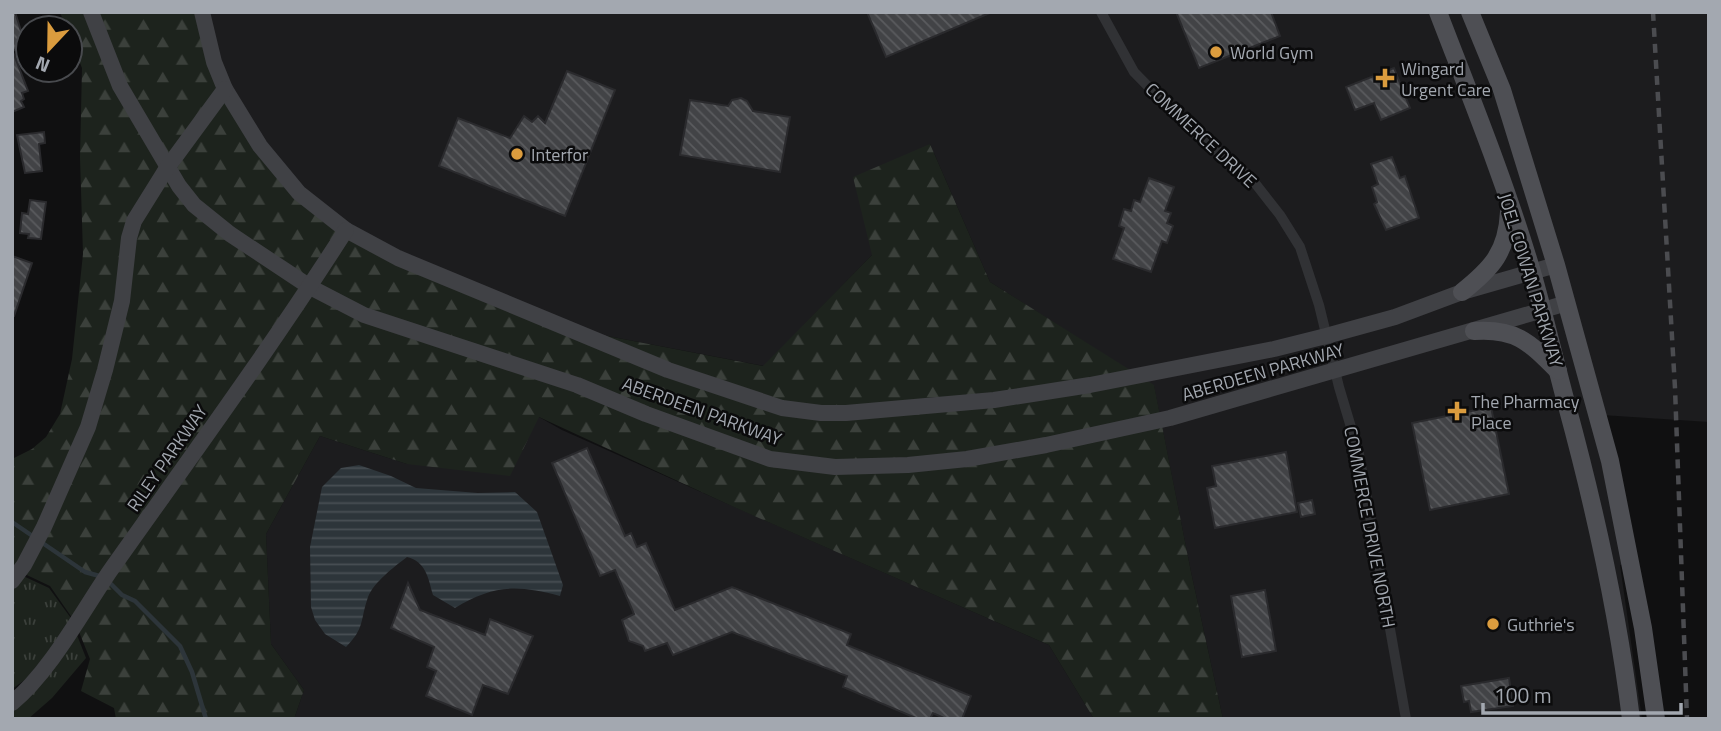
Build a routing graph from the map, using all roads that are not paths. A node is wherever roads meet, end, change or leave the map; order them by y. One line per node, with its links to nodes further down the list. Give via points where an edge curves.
1 (91, 12): 7 (street, ABERDEEN PARKWAY, via 120,86)
2 (202, 12): 6 (street, ABERDEEN PARKWAY)
3 (1101, 12): 17 (street, COMMERCE DRIVE, via 1134,72 1188,127 1251,178 1280,215 1300,247)
4 (1438, 12): 8 (main road, JOEL COWAN PARKWAY)
5 (1470, 12): 10 (main road, JOEL COWAN PARKWAY, via 1502,90)
6 (225, 89): 7 (street); 9 (street, ABERDEEN PARKWAY, via 260,146 299,193)
7 (167, 168): 12 (street, ABERDEEN PARKWAY, via 194,205); 20 (street, via 134,220 128,238 122,302 88,427 44,527)
8 (1509, 205): 11 (main road, JOEL COWAN PARKWAY); 13 (main road, via 1501,252)
9 (346, 230): 12 (street, RILEY PARKWAY); 17 (street, ABERDEEN PARKWAY, via 398,258 668,369 782,408 821,413 1020,396)
10 (1556, 265): 11 (street, ABERDEEN PARKWAY); 14 (main road, JOEL COWAN PARKWAY)
11 (1532, 272): 13 (street, ABERDEEN PARKWAY); 15 (main road, JOEL COWAN PARKWAY)
12 (310, 287): 19 (street, ABERDEEN PARKWAY, via 364,315 577,385 747,452 835,467 967,460 1170,418); 21 (street, RILEY PARKWAY, via 39,678)
13 (1462, 292): 17 (street, ABERDEEN PARKWAY)
14 (1567, 303): 15 (street, ABERDEEN PARKWAY); 24 (main road, JOEL COWAN PARKWAY, via 1610,461)
15 (1543, 311): 16 (street, ABERDEEN PARKWAY); 18 (main road, JOEL COWAN PARKWAY)
16 (1474, 331): 18 (main road, via 1512,333); 19 (street, ABERDEEN PARKWAY)
17 (1326, 336): 19 (street, COMMERCE DRIVE NORTH)
18 (1558, 371): 23 (main road, JOEL COWAN PARKWAY, via 1608,574)
19 (1336, 372): 22 (street, COMMERCE DRIVE NORTH, via 1359,454)
20 (12, 581)
21 (12, 703)
22 (1406, 719)
23 (1631, 719)
24 (1656, 719)

